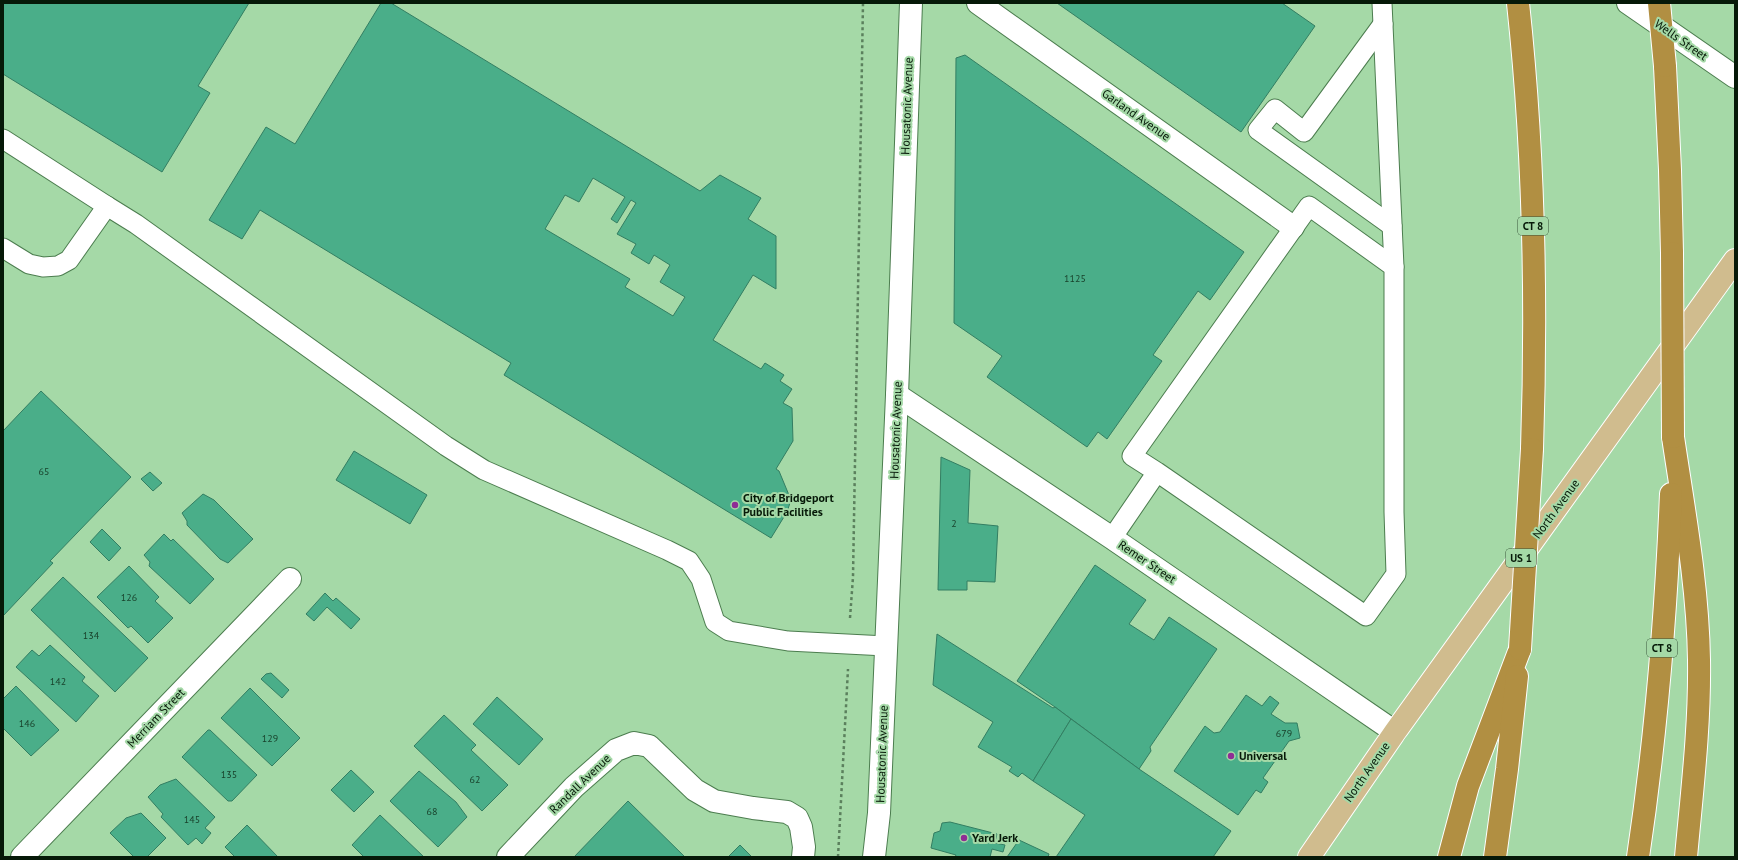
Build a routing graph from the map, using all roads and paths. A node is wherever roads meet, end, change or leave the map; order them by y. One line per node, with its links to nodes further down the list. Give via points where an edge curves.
1 (863, 3): 22 (path, via 853,577)
2 (911, 3): 17 (street, Housatonic Avenue)
3 (978, 3): 13 (street, Garland Avenue)
4 (1382, 3): 8 (lane)
5 (1518, 3): 24 (highway, CT 8, bridge, via 1528,117 1533,224 1534,338 1532,449)
6 (1628, 3): 9 (street, Wells Street)
7 (1659, 3): 18 (highway, CT 8, bridge, via 1670,170)
8 (1383, 24): 12 (lane); 12 (lane, via 1304,132 1275,109 1258,130)
9 (1735, 77)
10 (3, 139): 11 (lane)
11 (106, 206): 14 (lane, via 69,260 58,266 29,264); 22 (lane, via 136,224 446,446 484,470 689,561 701,579 715,622 729,631 788,641)
12 (1392, 226): 16 (lane)
13 (1293, 227): 16 (lane, via 1309,206); 19 (lane, via 1132,456)
14 (3, 248)
15 (1735, 260): 25 (main road, North Avenue / US 1)
16 (1394, 267): 19 (lane, via 1396,574 1366,616)
17 (897, 395): 20 (street, Remer Street); 23 (street, Housatonic Avenue)
18 (1673, 437): 34 (highway, CT 8, via 1660,681 1648,794); 35 (highway, via 1694,587 1699,659 1698,726)
19 (1157, 472): 20 (lane)
20 (1112, 538): 25 (street, Remer Street)
21 (290, 579): 26 (street, Merriam Street)
22 (849, 645): 23 (lane); 29 (path)
23 (886, 646): 30 (street, Housatonic Avenue, via 879,814)
24 (1520, 649): 32 (highway, via 1468,786); 33 (highway, CT 8)
25 (1395, 732): 31 (main road, North Avenue / US 1)
26 (22, 857)
27 (508, 857): 28 (street, Randall Avenue, via 574,787 616,750 634,743 649,746 695,790 714,801 787,812 797,818 801,827)
28 (803, 857)
29 (838, 857)
30 (874, 857)
31 (1309, 857)
32 (1449, 857)
33 (1495, 857)
34 (1638, 857)
35 (1686, 857)

